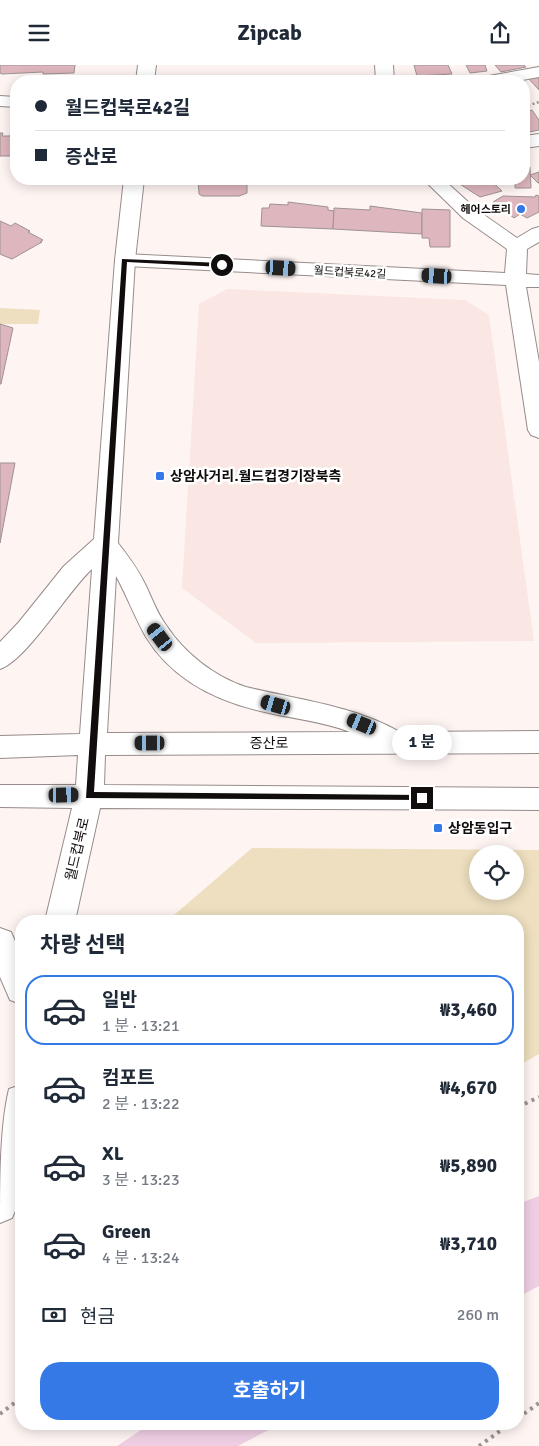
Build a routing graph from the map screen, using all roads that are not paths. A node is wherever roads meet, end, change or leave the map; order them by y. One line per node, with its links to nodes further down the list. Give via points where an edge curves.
1 (539, 72): 2 (main road)
2 (522, 75)
3 (133, 185): 7 (main road, 월드컵북로)
4 (439, 185): 6 (main road, via 470,214)
5 (539, 233): 6 (main road)
6 (517, 247): 8 (main road)
7 (124, 260): 8 (main road, 월드컵북로42길); 11 (main road, 월드컵북로)
8 (515, 280): 9 (main road, 월드컵북로42길); 10 (main road)
9 (539, 281)
10 (539, 430)
11 (105, 543): 12 (main road, via 73,572); 14 (main road, 월드컵북로); 15 (main road, via 127,573 152,626 168,648 194,672 223,689 276,705 348,718 376,729)
12 (0, 659)
13 (539, 742): 15 (main road, 증산로)
14 (94, 743): 15 (main road, 증산로); 16 (main road, 증산로); 17 (main road, 월드컵북로)
15 (396, 743)
16 (0, 747)
17 (89, 795): 18 (main road); 19 (main road); 20 (main road, 월드컵북로)
18 (0, 796)
19 (539, 799)
20 (61, 915)
21 (0, 941): 22 (main road)
22 (15, 976)
23 (15, 1130): 24 (main road)
24 (0, 1206)

